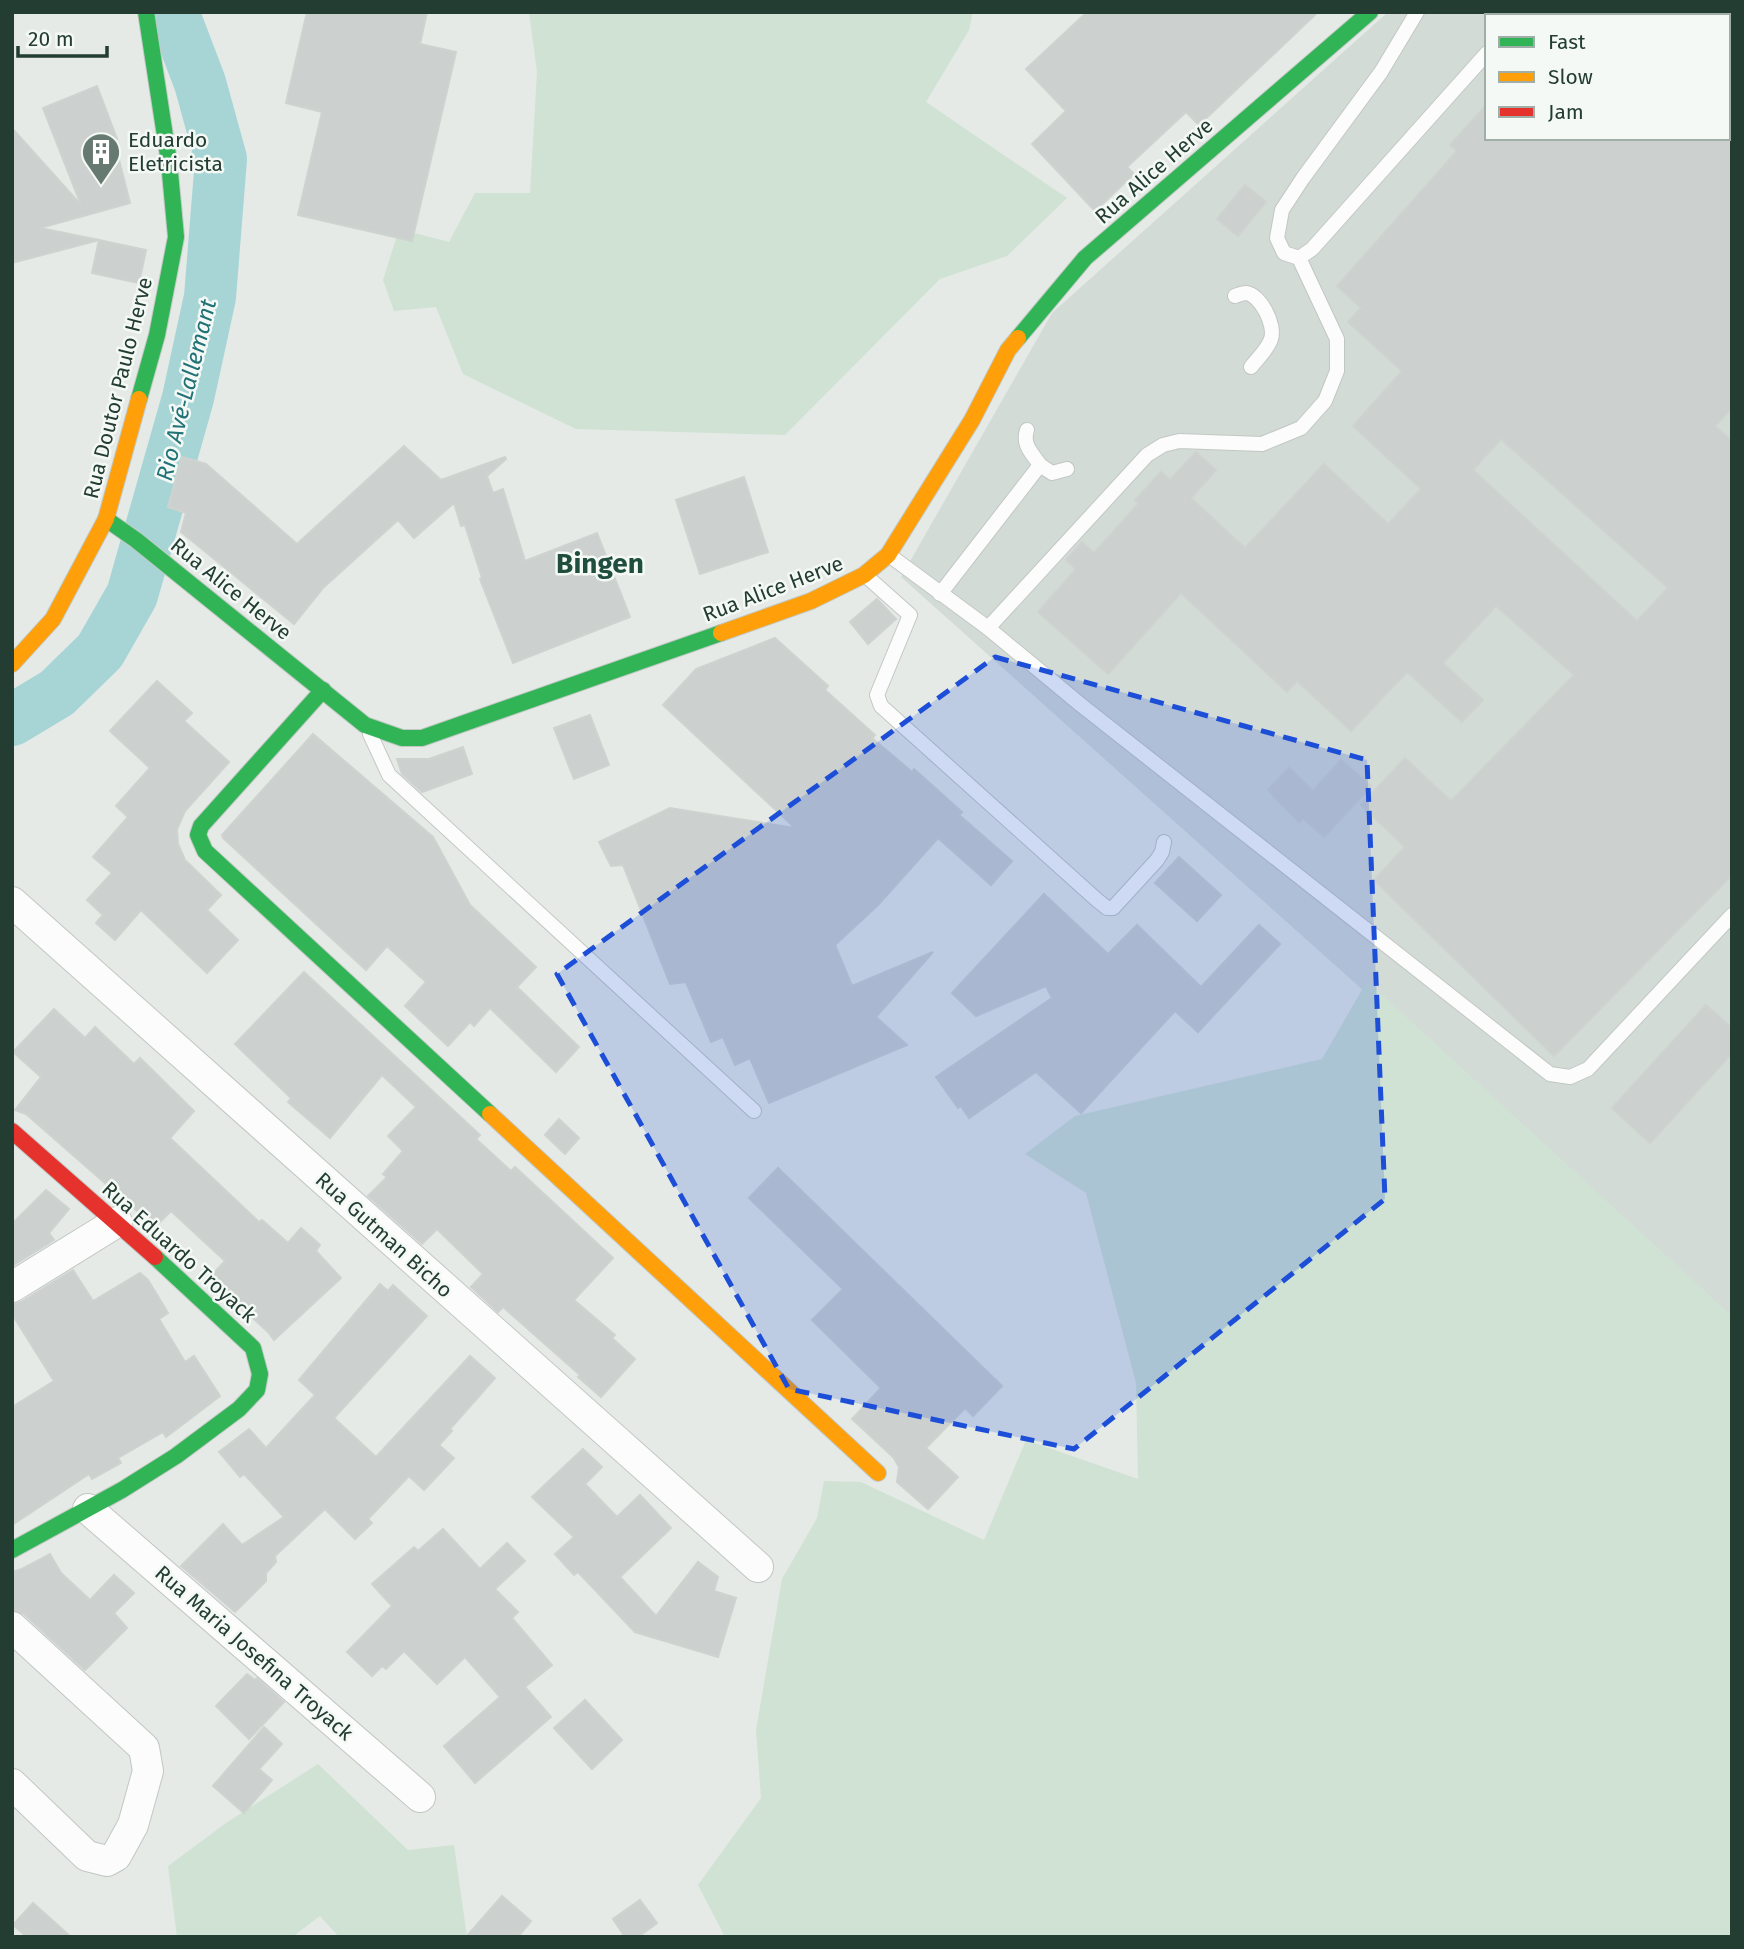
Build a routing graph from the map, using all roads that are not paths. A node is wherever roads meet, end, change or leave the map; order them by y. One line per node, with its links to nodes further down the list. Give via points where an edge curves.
1 (146, 12): 11 (street, Rua Doutor Paulo Herve, via 176,237 157,334)
2 (1370, 12): 12 (street, Rua Alice Herve, via 1085,258 1008,350 972,420)
3 (1417, 12): 5 (lane, via 1381,72 1282,210 1277,238 1284,253)
4 (1485, 55): 5 (lane)
5 (1299, 258): 15 (lane, via 1337,339 1337,371 1325,401 1301,428 1262,444 1179,441 1147,455)
6 (1234, 296): 7 (lane, via 1251,295 1274,328 1271,341)
7 (1251, 367)
8 (1027, 430): 9 (lane, via 1024,439)
9 (1040, 465): 10 (lane, via 1052,473); 14 (lane)
10 (1067, 469)
11 (106, 519): 16 (street, Rua Doutor Paulo Herve, via 53,619); 17 (street, Rua Alice Herve)
12 (888, 555): 13 (street, Rua Alice Herve); 14 (lane)
13 (864, 575): 18 (street, Rua Alice Herve, via 811,601 422,737 402,738); 19 (lane, via 910,615 877,695 878,703 1097,901 1113,908 1157,860)
14 (940, 594): 15 (lane)
15 (988, 628): 21 (lane, via 1550,1074 1570,1077 1588,1069)
16 (12, 664)
17 (323, 690): 18 (street, Rua Alice Herve); 26 (street, via 201,826 198,835 205,851)
18 (365, 725): 22 (lane, via 389,775)
19 (1164, 842)
20 (12, 902): 29 (street, Rua Gutman Bicho)
21 (1732, 915)
22 (754, 1111)
23 (12, 1131): 24 (street, Rua Eduardo Troyack)
24 (117, 1222): 25 (street); 27 (street, Rua Eduardo Troyack, via 253,1349 260,1380 256,1391 207,1435)
25 (12, 1287)
26 (878, 1473)
27 (88, 1509): 28 (street, Rua Eduardo Troyack); 32 (street, Rua Maria Josefina Troyack)
28 (12, 1550)
29 (758, 1567)
30 (12, 1627): 31 (street, via 144,1748 148,1771 133,1825 116,1856 107,1861 87,1856)
31 (12, 1784)
32 (420, 1797)

